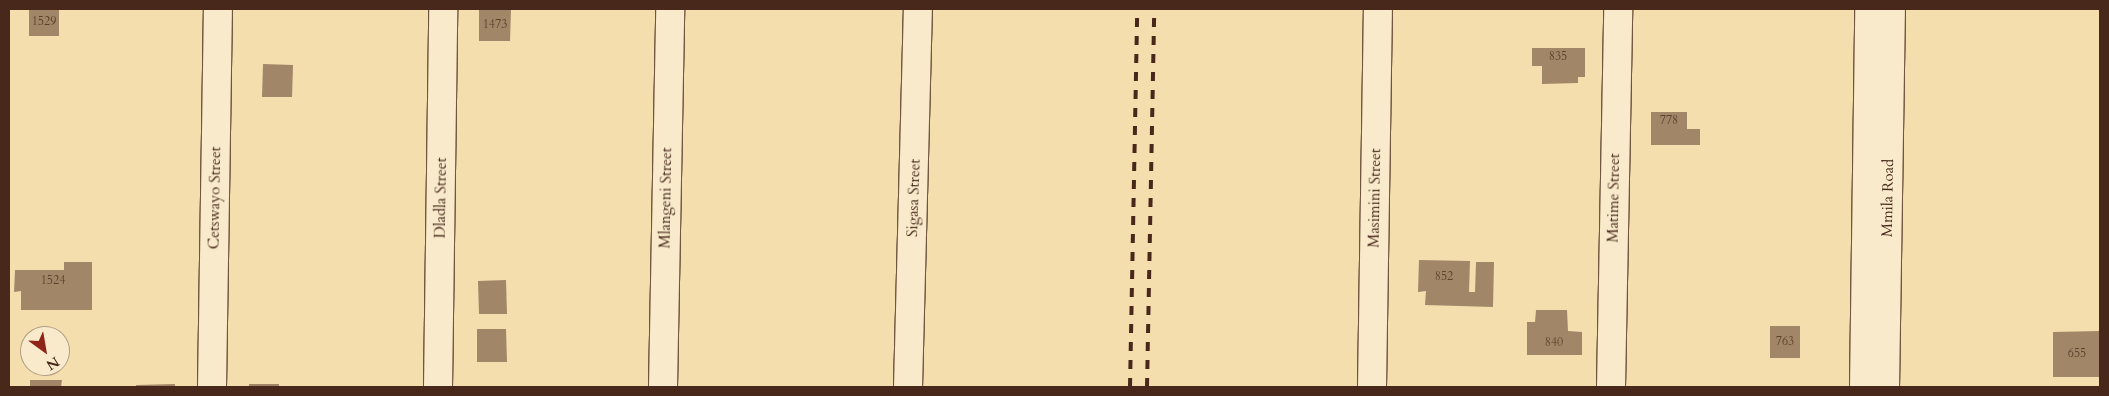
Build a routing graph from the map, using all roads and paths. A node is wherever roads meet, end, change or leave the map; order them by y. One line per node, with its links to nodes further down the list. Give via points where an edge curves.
1 (218, 9): 9 (street, Cetswayo Street)
2 (443, 9): 10 (street, Dladla Street)
3 (670, 9): 11 (street, Mlangeni Street)
4 (918, 9): 12 (street, Sigasa Street)
5 (1378, 9): 13 (street, Masimini Street)
6 (1618, 9): 14 (street, Matime Street)
7 (1869, 9): 15 (street, Mmila Road)
8 (1891, 9): 16 (street, Mmila Road)
9 (212, 387)
10 (438, 387)
11 (663, 387)
12 (908, 387)
13 (1372, 387)
14 (1611, 387)
15 (1864, 387)
16 (1885, 387)

